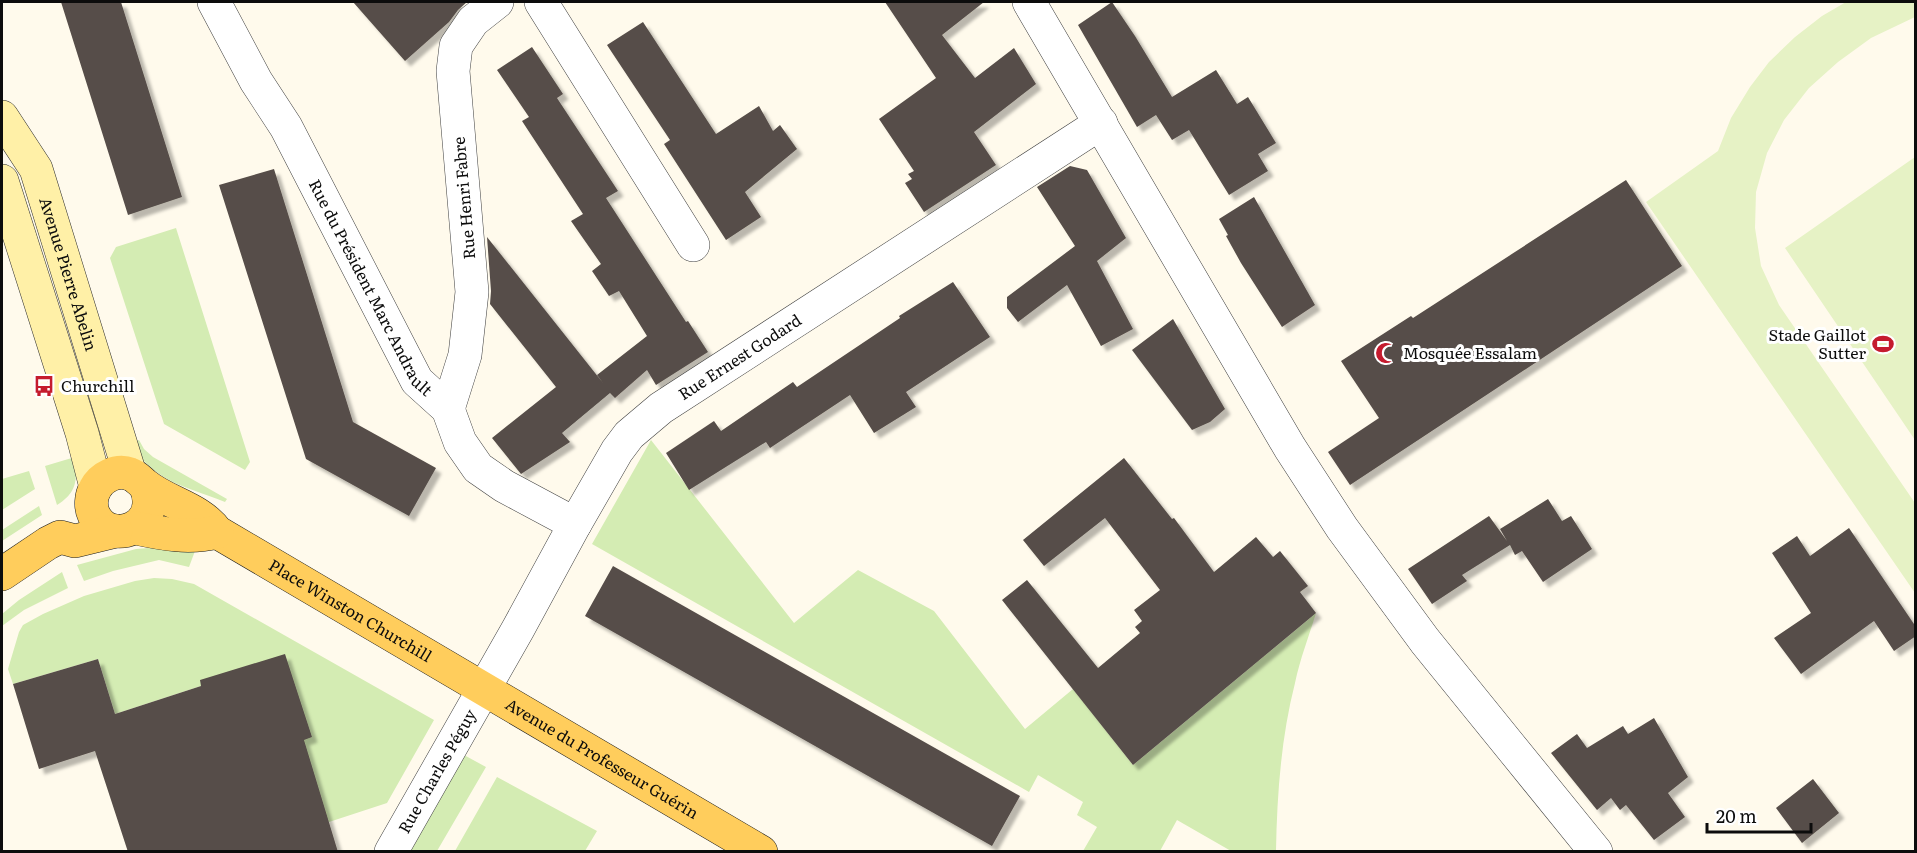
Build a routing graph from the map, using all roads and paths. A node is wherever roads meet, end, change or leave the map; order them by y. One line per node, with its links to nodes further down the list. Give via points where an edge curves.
1 (214, 2): 9 (street, Rue du Président Marc Andrault, via 256,81 286,127 417,381)
2 (497, 2): 9 (street, Rue Henri Fabre, via 473,21 455,54 453,71 472,292 465,355)
3 (541, 2): 8 (street)
4 (1029, 2): 5 (street)
5 (1101, 123): 12 (street, Rue Ernest Godard, via 654,414 617,451); 21 (street, via 1290,448 1342,528 1425,641)
6 (7, 136): 10 (main road, Avenue Pierre Abelin, via 36,170)
7 (2, 181): 11 (main road, Avenue Pierre Abelin, via 82,433)
8 (693, 245)
9 (448, 409): 12 (street, Rue du Président Marc Andrault, via 460,442 478,468)
10 (137, 480): 11 (main road, via 111,474); 13 (main road, via 149,494 148,513 142,522); 14 (main road, Place Winston Churchill, via 211,523)
11 (94, 491): 13 (main road, via 94,514 99,523 107,528); 15 (main road, via 67,521)
12 (574, 524): 17 (street, Rue Ernest Godard)
13 (126, 529): 14 (main road, via 184,536); 15 (main road, via 75,541)
14 (217, 532): 17 (main road, Place Winston Churchill)
15 (60, 537): 16 (main road)
16 (2, 574)
17 (483, 690): 18 (main road, Avenue du Professeur Guérin); 19 (street, Rue Charles Péguy)
18 (728, 840): 20 (main road, Avenue du Professeur Guérin)
19 (390, 852)
20 (761, 852)
21 (1596, 852)

